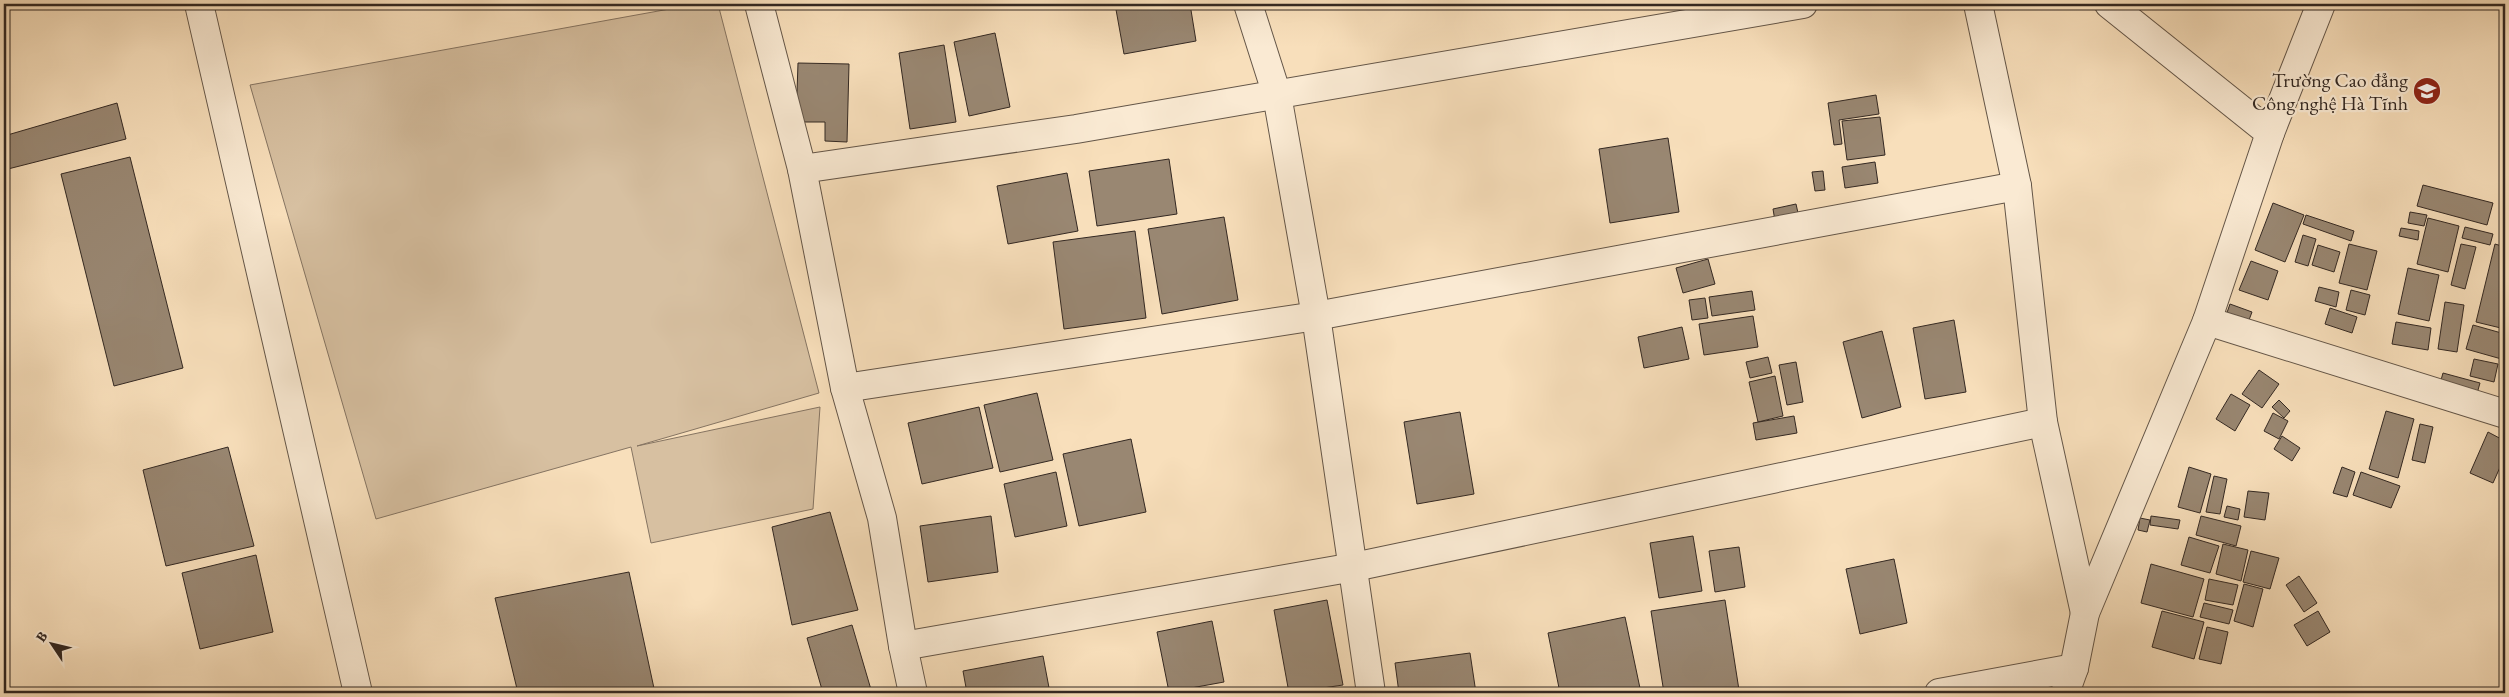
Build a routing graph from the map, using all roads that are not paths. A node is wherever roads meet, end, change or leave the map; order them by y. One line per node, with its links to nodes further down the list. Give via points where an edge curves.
1 (199, 4): 21 (street)
2 (760, 4): 10 (street)
3 (1248, 4): 8 (street)
4 (1803, 4): 8 (street)
5 (1978, 4): 11 (street)
6 (2109, 4): 9 (street)
7 (2321, 4): 9 (street)
8 (1277, 95): 10 (street, via 1076,129); 12 (street)
9 (2270, 133): 13 (street)
10 (802, 169): 14 (street)
11 (2017, 186): 12 (street); 16 (street)
12 (1316, 316): 14 (street); 17 (street)
13 (2207, 320): 15 (street); 18 (street)
14 (846, 388): 19 (street, via 882,518)
15 (2505, 414)
16 (2042, 422): 17 (street); 18 (street)
17 (1354, 567): 19 (street); 23 (street)
18 (2085, 613): 20 (street)
19 (903, 646): 22 (street)
20 (2074, 668): 24 (street); 25 (street)
21 (358, 693)
22 (913, 693)
23 (1371, 693)
24 (1939, 693)
25 (2065, 693)

